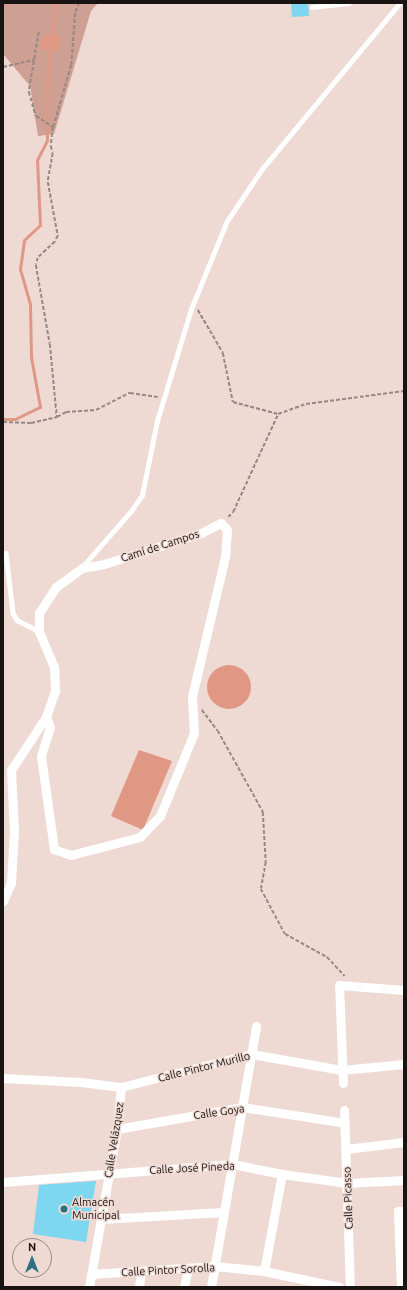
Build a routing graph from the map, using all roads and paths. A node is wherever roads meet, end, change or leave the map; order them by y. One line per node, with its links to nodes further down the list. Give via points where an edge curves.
1 (79, 3): 8 (path, via 75,12 71,65)
2 (349, 3): 4 (lane)
3 (400, 3): 9 (lane, via 262,169 227,221)
4 (312, 6)
5 (39, 32): 6 (path)
6 (35, 60): 7 (path); 8 (path, via 29,84 31,103 36,116)
7 (3, 66)
8 (53, 127): 13 (path, via 53,153 49,162 48,182 58,236 38,258 36,265 50,344)
9 (193, 303): 11 (lane); 12 (path, via 223,353 233,402)
10 (404, 391): 12 (path, via 306,404)
11 (164, 397): 13 (path, via 130,393 96,410 66,412); 17 (lane, via 142,495)
12 (278, 414): 15 (path, via 233,512)
13 (57, 417): 14 (path, via 31,423)
14 (3, 422)
15 (221, 523): 17 (street, Camí de Campos, via 201,533 104,564); 19 (street, via 227,530 225,557)
16 (3, 553): 18 (lane, via 6,553 12,613 18,620)
17 (82, 568): 18 (street, Camí de Campos, via 56,587 39,613)
18 (39, 631): 20 (street, Camí de Campos, via 54,667 56,691)
19 (192, 697): 20 (street, via 194,733 160,816 140,837 71,855 54,849 41,756 50,727); 23 (path, via 218,730 263,812 266,862 261,889 284,934 327,957)
20 (46, 717): 21 (street, Camí de Campos)
21 (7, 771): 22 (street, via 14,831 10,883)
22 (3, 901)
23 (354, 986): 24 (street); 28 (street, via 339,985)
24 (404, 990)
25 (256, 1026): 26 (street)
26 (251, 1054): 28 (street, Calle Pintor Murillo); 31 (street, Calle Pintor Murillo); 32 (street)
27 (404, 1064): 28 (street, Calle Pintor Murillo)
28 (342, 1070): 30 (street)
29 (3, 1078): 31 (street, Calle Pintor Murillo)
30 (343, 1083)
31 (121, 1087): 35 (street, Calle Velázquez)
32 (242, 1107): 34 (street, Calle Goya); 35 (street, Calle Goya); 38 (street)
33 (344, 1110): 34 (street, Calle Picasso)
34 (345, 1123): 37 (street, Calle Picasso)
35 (117, 1129): 39 (street, Calle Velázquez)
36 (404, 1142): 37 (street)
37 (346, 1149): 43 (street, Calle Picasso)
38 (232, 1164): 39 (street, Calle José Pineda); 40 (street, Calle José Pineda); 45 (street)
39 (109, 1173): 42 (street, Calle José Pineda); 47 (street, Calle Velázquez)
40 (282, 1174): 43 (street, Calle José Pineda); 52 (street)
41 (404, 1180): 43 (street, Calle José Pineda)
42 (3, 1182)
43 (347, 1183): 59 (street, Calle Picasso)
44 (404, 1211): 60 (street, via 398,1212)
45 (224, 1212): 47 (street); 49 (street)
46 (404, 1216): 48 (street)
47 (101, 1219): 53 (street, Calle Velázquez)
48 (404, 1221)
49 (215, 1266): 50 (street, Calle Pintor Sorolla); 52 (street, Calle Pintor Sorolla); 57 (street)
50 (188, 1268): 51 (street, Calle Pintor Sorolla); 56 (street)
51 (141, 1271): 53 (street, Calle Pintor Sorolla); 55 (street)
52 (264, 1271): 58 (street, Calle Pintor Sorolla)
53 (91, 1274): 54 (street, Calle Velázquez)
54 (89, 1287)
55 (139, 1287)
56 (184, 1287)
57 (212, 1287)
58 (339, 1287)
59 (350, 1287)
60 (401, 1287)

